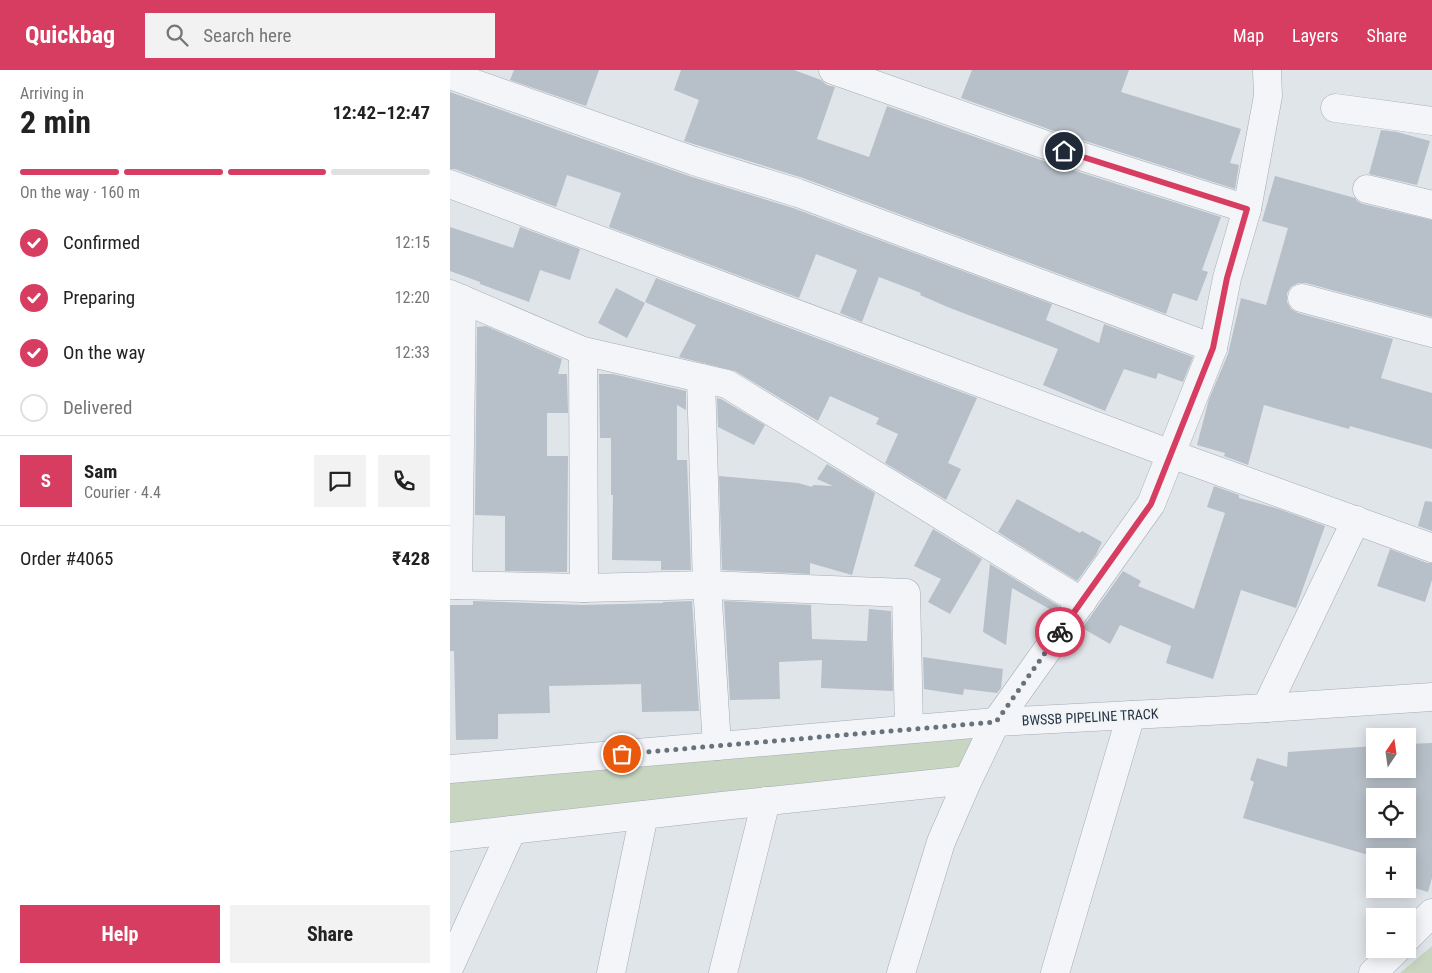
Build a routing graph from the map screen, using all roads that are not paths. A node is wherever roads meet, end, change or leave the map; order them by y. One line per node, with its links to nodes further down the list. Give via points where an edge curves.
1 (833, 70): 9 (street, via 1046,145)
2 (1267, 70): 9 (street, via 1268,96)
3 (450, 75): 13 (street, via 694,161 798,193)
4 (1335, 108): 5 (street)
5 (1432, 121)
6 (450, 184): 16 (street)
7 (1366, 189): 8 (street)
8 (1432, 205)
9 (1247, 209): 13 (street, via 1227,278)
10 (456, 296): 14 (street); 19 (street)
11 (1302, 298): 12 (street)
12 (1432, 333)
13 (1213, 348): 16 (street)
14 (583, 351): 15 (street); 21 (street)
15 (701, 378): 20 (street); 22 (street, via 727,384)
16 (1171, 454): 17 (street); 22 (street, via 1151,504)
17 (1356, 520): 18 (street); 24 (street)
18 (1432, 548)
19 (454, 585): 21 (street)
20 (707, 585): 21 (street); 27 (street, via 906,592); 28 (street)
21 (584, 588)
22 (1082, 602): 26 (street)
23 (1432, 697): 24 (street, BWSSB PIPELINE TRACK)
24 (1266, 708): 25 (street, BWSSB PIPELINE TRACK)
25 (1131, 715): 26 (street, BWSSB PIPELINE TRACK); 42 (street)
26 (996, 722): 27 (street, BWSSB PIPELINE TRACK); 30 (street)
27 (909, 729): 28 (street, BWSSB PIPELINE TRACK)
28 (717, 746): 29 (street, BWSSB PIPELINE TRACK)
29 (450, 769)
30 (968, 780): 31 (street); 41 (street, via 941,842)
31 (766, 801): 32 (street); 40 (street)
32 (644, 815): 33 (street); 39 (street)
33 (512, 830): 34 (street); 38 (street)
34 (450, 837)
35 (1432, 913): 36 (street)
36 (1416, 929)
37 (1388, 958): 43 (street)
38 (450, 966)
39 (611, 973)
40 (723, 973)
41 (901, 973)
42 (1054, 973)
43 (1373, 973)

